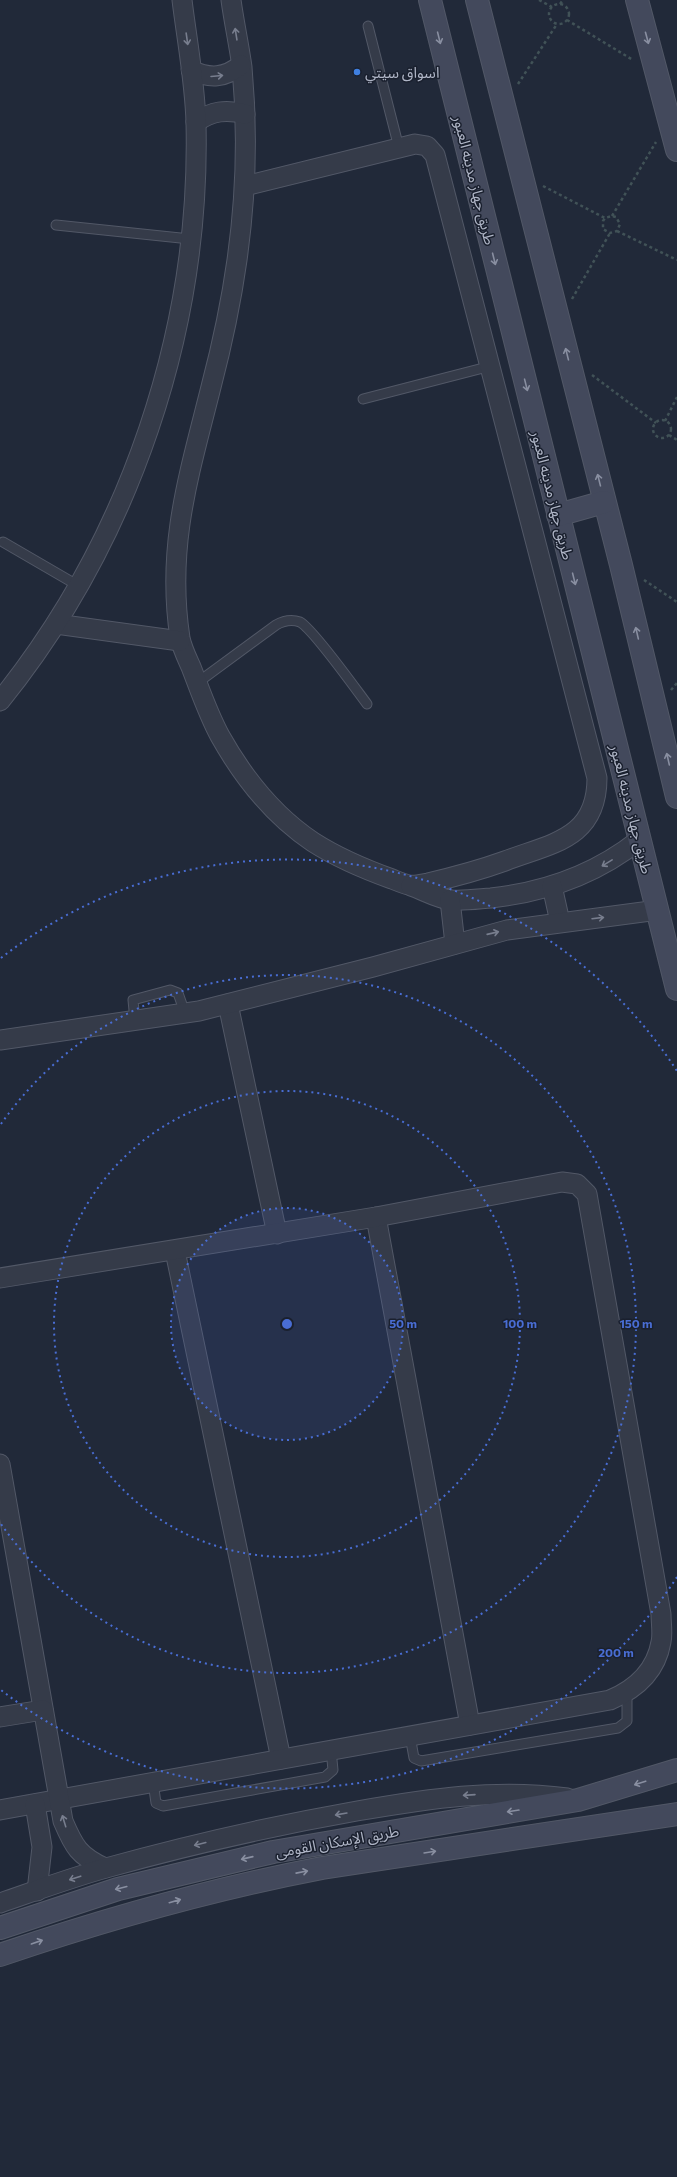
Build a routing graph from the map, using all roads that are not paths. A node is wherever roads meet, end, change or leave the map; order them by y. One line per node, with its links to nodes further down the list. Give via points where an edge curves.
1 (182, 0): 8 (street, one-way to 8)
2 (231, 0): 7 (street, one-way to 2)
3 (430, 0): 19 (main road, طريق جهاز مدينه العبور, one-way to 19)
4 (477, 0): 18 (main road, one-way to 4)
5 (637, 0): 12 (main road, one-way to 12)
6 (368, 26): 11 (lane)
7 (241, 65): 8 (street, one-way to 7, via 212,76 223,75); 9 (street)
8 (191, 70): 10 (street)
9 (245, 114): 10 (street, via 219,111); 13 (street)
10 (196, 122): 15 (street)
11 (399, 148): 13 (street); 16 (street, via 421,144 432,150 435,155)
12 (677, 150)
13 (245, 186): 23 (street, via 237,261 223,339 184,491 176,545 175,571)
14 (56, 225): 15 (lane)
15 (190, 239): 21 (street, via 176,330 141,451 120,503)
16 (490, 366): 17 (lane); 30 (street, via 593,757 597,796 591,814 579,830 563,839 474,872)
17 (363, 398)
18 (604, 502): 19 (main road); 27 (main road, one-way to 18)
19 (558, 515): 29 (main road, طريق جهاز مدينه العبور, one-way to 29)
20 (3, 542): 21 (lane)
21 (77, 585): 22 (street)
22 (56, 624): 23 (street); 25 (street)
23 (180, 641): 24 (street)
24 (197, 683): 26 (lane, via 276,625 291,620 308,629); 30 (street, via 212,720 231,755 254,787 281,816 327,851)
25 (0, 701)
26 (367, 704)
27 (669, 732): 28 (main road, one-way to 27)
28 (677, 797)
29 (639, 840): 31 (street, one-way to 31, via 601,866 571,881); 33 (main road, طريق جهاز مدينه العبور)
30 (411, 886): 32 (street)
31 (552, 886): 32 (street, via 501,897); 34 (street)
32 (450, 900): 35 (street)
33 (658, 910): 34 (street, one-way to 33); 36 (main road, طريق جهاز مدينه العبور)
34 (560, 922): 35 (street, one-way to 34, via 507,930)
35 (455, 944): 37 (street)
36 (677, 989)
37 (228, 1004): 38 (street); 42 (street)
38 (186, 1013): 39 (street); 39 (lane, via 178,993 170,990 133,1000)
39 (135, 1021): 40 (street)
40 (0, 1040)
41 (376, 1217): 42 (street); 46 (street, via 562,1182 577,1184 587,1194 661,1614 662,1642 652,1667 641,1682); 49 (street)
42 (277, 1234): 43 (street)
43 (175, 1251): 44 (street); 52 (street)
44 (0, 1278)
45 (0, 1464): 47 (street)
46 (627, 1693): 49 (street, via 610,1700); 50 (lane, via 627,1721 618,1728 421,1761 414,1758)
47 (42, 1710): 48 (street); 55 (street)
48 (0, 1717)
49 (470, 1725): 50 (street)
50 (410, 1736): 51 (street)
51 (331, 1750): 52 (street); 54 (lane, via 333,1770 329,1776 317,1779 163,1806 156,1803)
52 (281, 1759): 54 (street)
53 (677, 1770): 56 (main road, طريق الإسكان القومى, one-way to 56)
54 (153, 1782): 55 (street)
55 (59, 1798): 57 (street); 60 (street, one-way to 55, via 87,1860 72,1842 63,1821)
56 (578, 1800): 60 (street, one-way to 60, via 504,1794 430,1800 263,1829); 63 (main road, طريق الإسكان القومى, one-way to 63, via 273,1852 118,1889)
57 (35, 1804): 58 (street); 61 (street, via 42,1847)
58 (0, 1810)
59 (677, 1814): 64 (main road, طريق الإسكان القومى, one-way to 59, via 184,1898 276,1877)
60 (105, 1868): 61 (street, one-way to 61)
61 (37, 1891): 62 (street)
62 (0, 1903)
63 (0, 1928)
64 (0, 1955)

